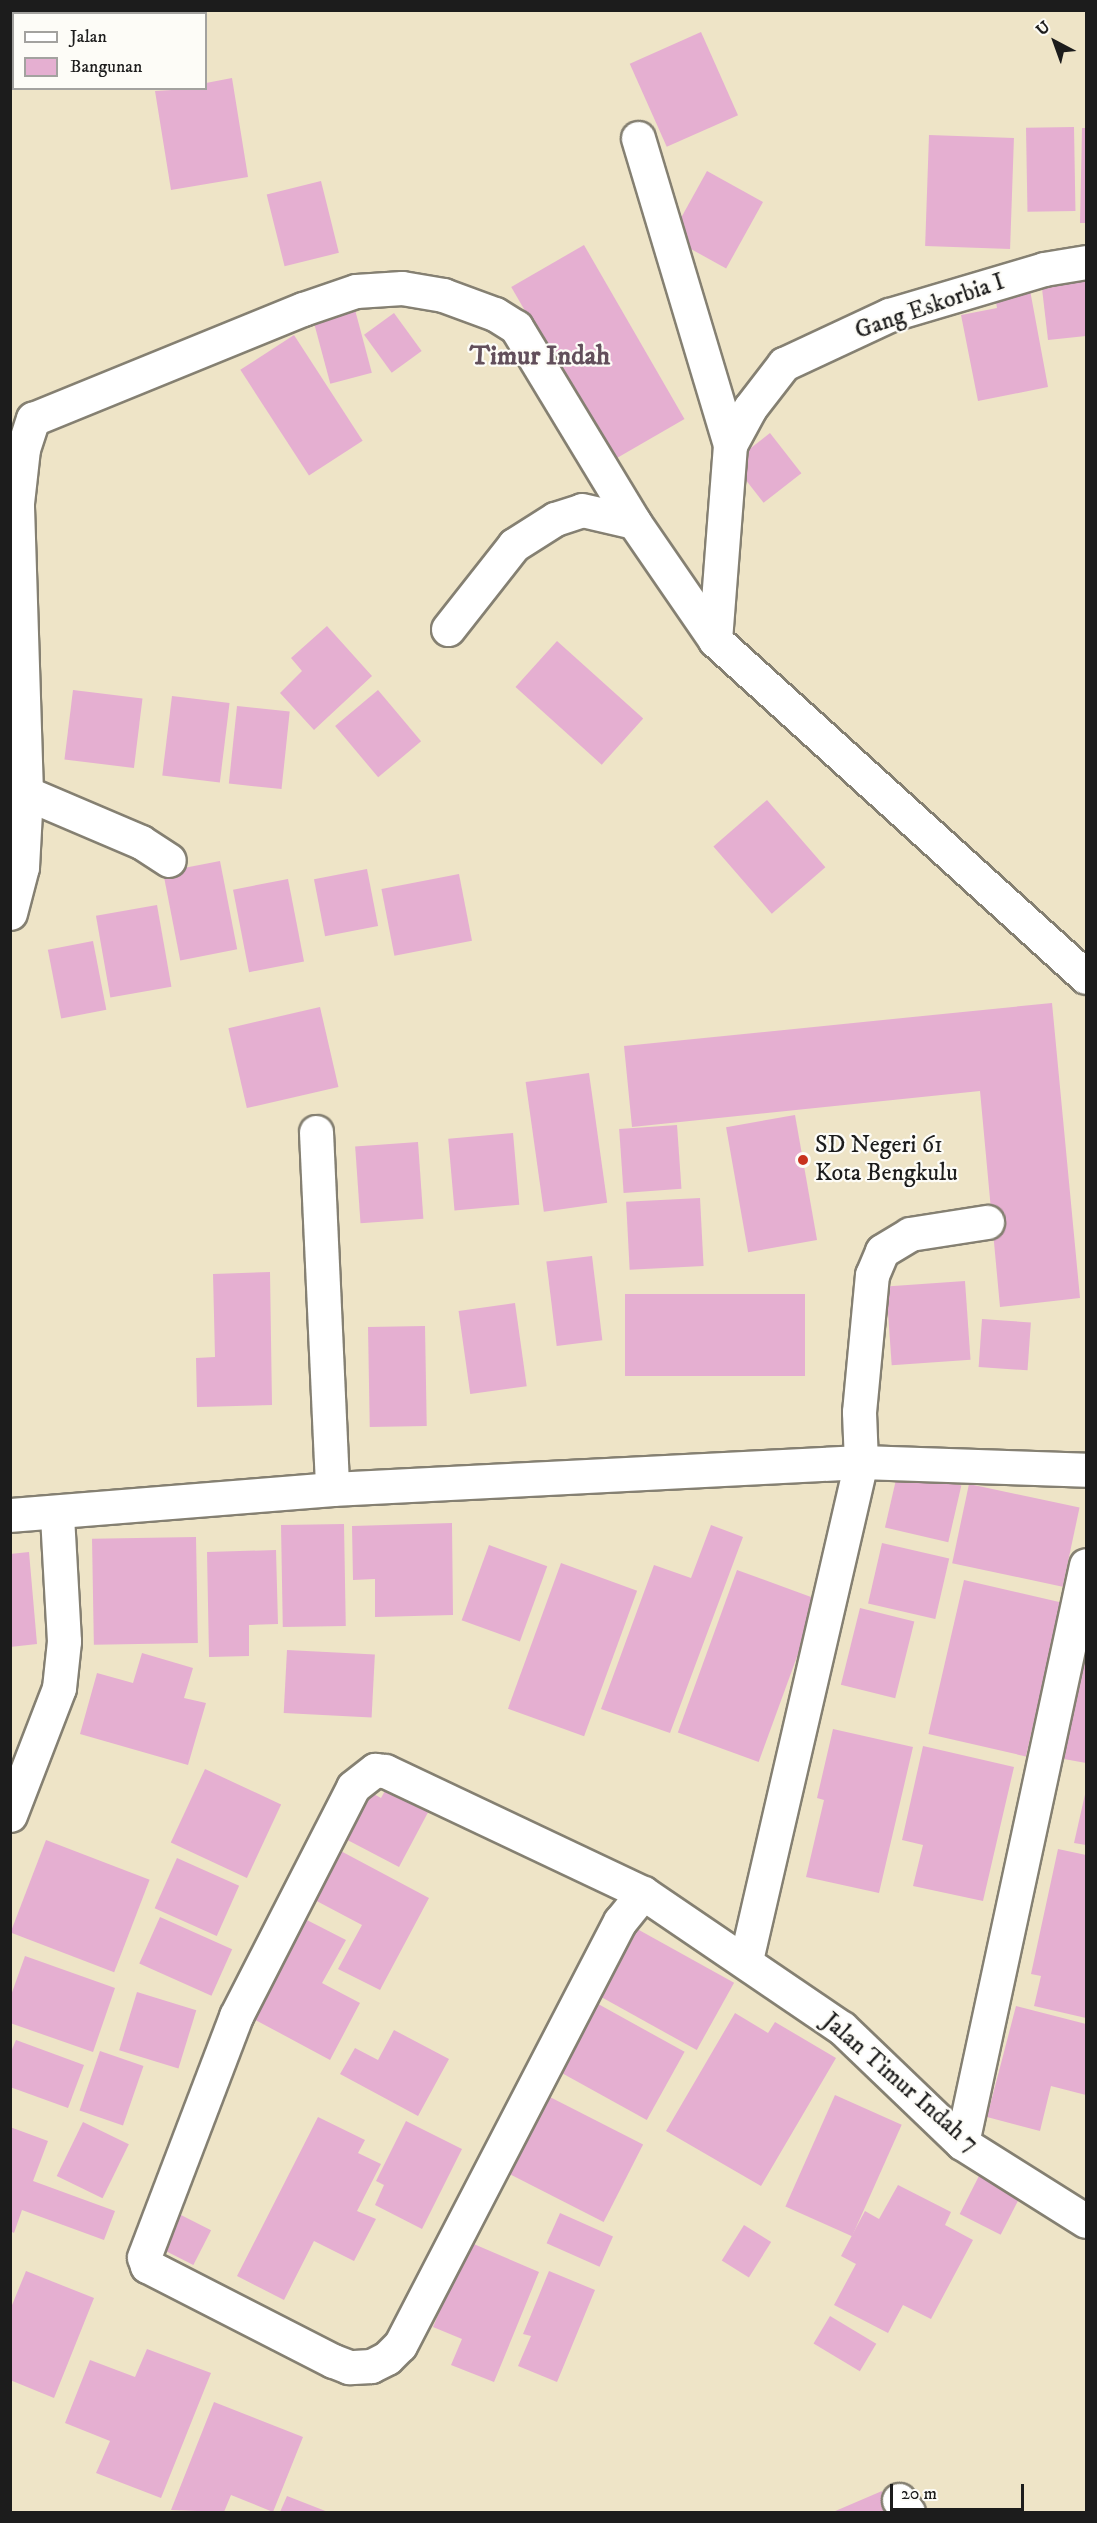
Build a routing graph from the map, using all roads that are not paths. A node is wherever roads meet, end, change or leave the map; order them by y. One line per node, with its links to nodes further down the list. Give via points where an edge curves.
1 (638, 138): 4 (street)
2 (1086, 262): 4 (street, Gang Eskorbia I, via 1044,269 889,315 784,364 750,408)
3 (22, 418): 5 (street, via 303,309 356,291 402,288 442,295 495,314 516,327); 8 (street, via 17,503)
4 (730, 445): 7 (street, Gang Eskorbia I)
5 (634, 522): 6 (street, via 582,510 555,519 514,545); 7 (street)
6 (448, 629)
7 (716, 640): 11 (street)
8 (26, 793): 9 (street, via 141,842); 10 (street, via 22,867)
9 (169, 860)
10 (10, 913)
11 (1086, 977)
12 (316, 1132): 16 (street)
13 (987, 1222): 14 (street, via 910,1234 882,1251 872,1275 860,1412)
14 (861, 1462): 15 (street); 16 (street); 22 (street)
15 (1086, 1470)
16 (332, 1489): 17 (street)
17 (57, 1514): 18 (street); 20 (street, via 64,1641 59,1688)
18 (10, 1515)
19 (1086, 1565): 23 (street)
20 (10, 1815)
21 (643, 1893): 21 (street, Jalan Timur Indah 7, via 385,1771 362,1776 236,2016 144,2257 147,2266 333,2361 349,2367 371,2366 387,2358 400,2345 620,1921); 22 (street, Jalan Timur Indah 7)
22 (746, 1960): 23 (street, Jalan Timur Indah 7, via 842,2028)
23 (962, 2143): 24 (street, Jalan Timur Indah 7)
24 (1086, 2222)

